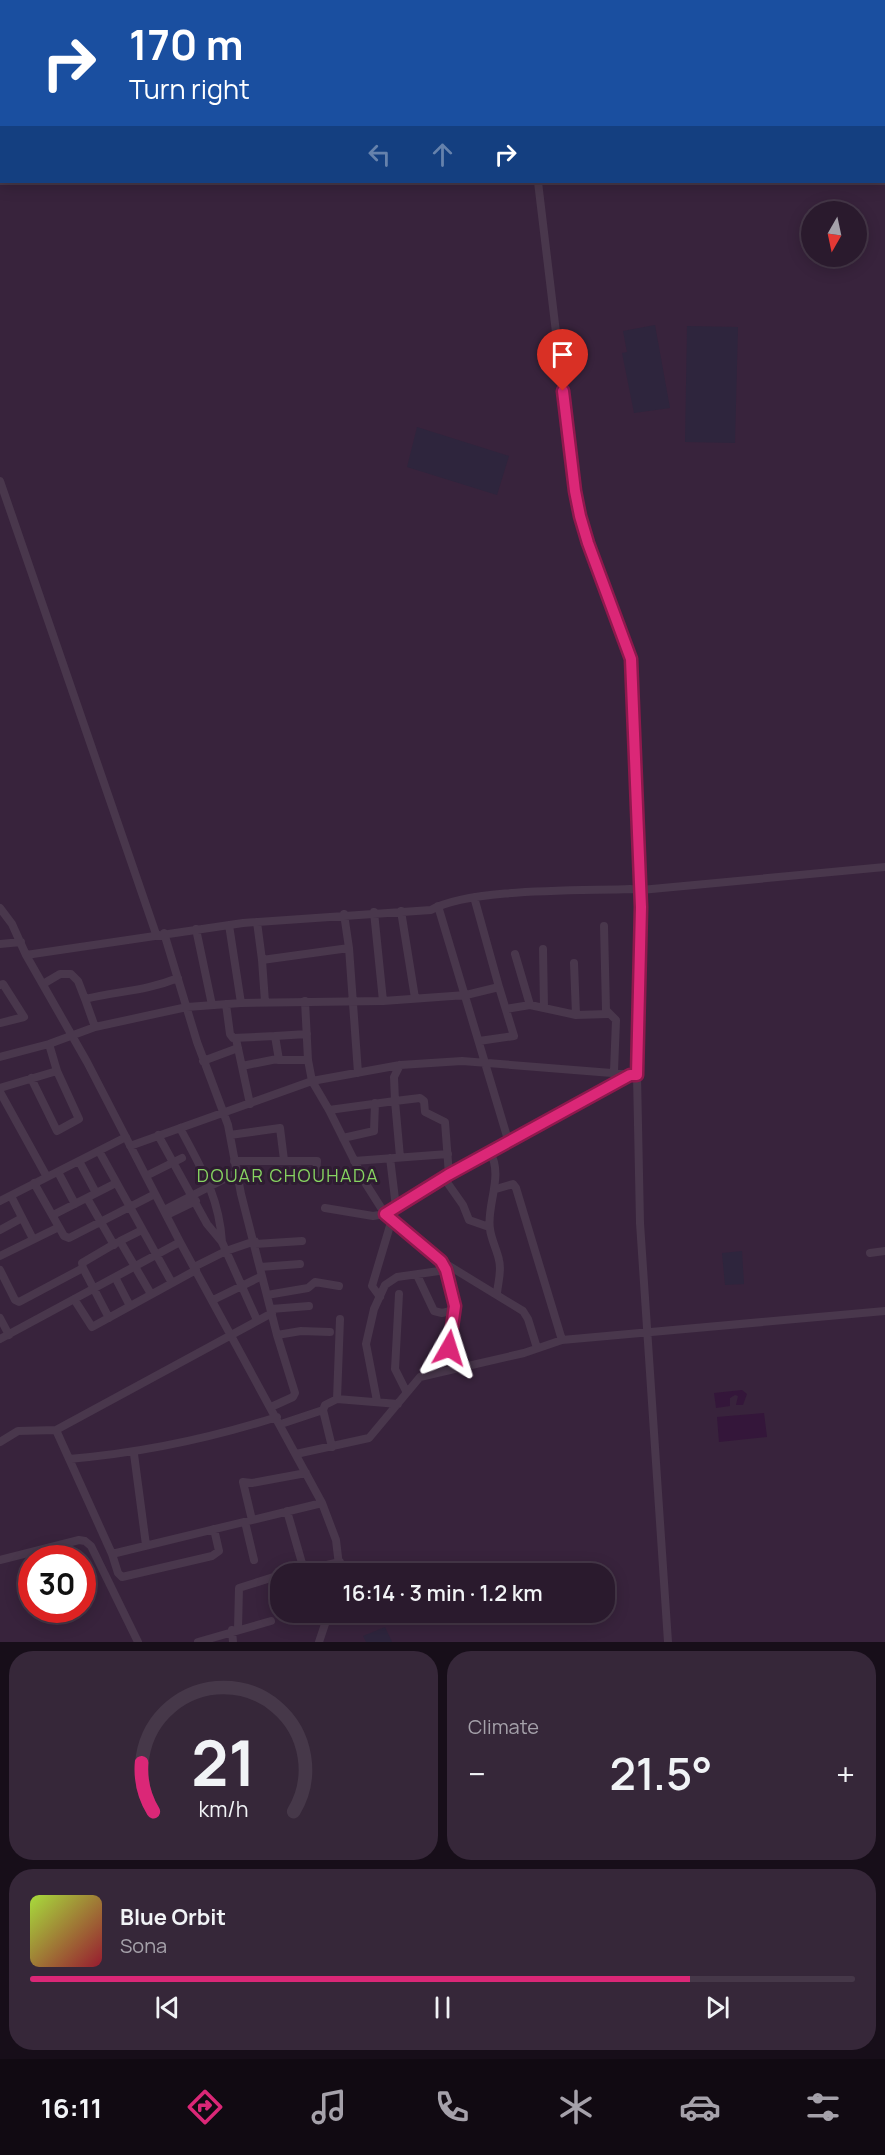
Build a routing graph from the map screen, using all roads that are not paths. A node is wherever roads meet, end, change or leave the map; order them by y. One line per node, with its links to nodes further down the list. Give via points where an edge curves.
1 (538, 183): 4 (street, via 575,491 588,543 631,659)
2 (0, 481): 15 (street)
3 (885, 867): 4 (street)
4 (641, 890): 5 (street); 63 (street)
5 (474, 897): 6 (street); 27 (street)
6 (438, 906): 8 (street, via 431,910); 28 (street)
7 (0, 908): 16 (street)
8 (400, 911): 9 (street); 29 (street)
9 (374, 912): 10 (street); 33 (street)
10 (344, 914): 11 (street); 18 (street)
11 (257, 922): 12 (street); 22 (street)
12 (229, 925): 14 (street); 35 (street)
13 (604, 926): 42 (street)
14 (196, 929): 15 (street); 37 (street)
15 (160, 934): 21 (street); 24 (street)
16 (21, 942): 17 (street); 21 (street)
17 (0, 944)
18 (349, 948): 22 (street); 31 (street)
19 (543, 949): 40 (street)
20 (515, 954): 38 (street)
21 (26, 955): 25 (street)
22 (262, 960): 34 (street)
23 (574, 963): 43 (street)
24 (178, 978): 30 (street, via 140,990 127,989); 39 (street)
25 (43, 984): 30 (street, via 60,974 71,974); 47 (street)
26 (0, 985): 44 (street, via 24,1017)
27 (499, 987): 28 (street); 41 (street)
28 (466, 995): 29 (street); 50 (street)
29 (415, 998): 33 (street)
30 (85, 999): 45 (street)
31 (353, 1000): 32 (street); 33 (street); 62 (street)
32 (305, 1001): 34 (street); 46 (street)
33 (383, 1001)
34 (265, 1002): 35 (street)
35 (241, 1003): 36 (street)
36 (226, 1004): 37 (street); 49 (street, via 230,1035)
37 (212, 1005): 39 (street)
38 (530, 1005): 40 (street); 41 (street)
39 (187, 1007): 45 (street); 56 (street)
40 (544, 1008): 43 (street)
41 (506, 1009): 50 (street, via 513,1038)
42 (608, 1014): 43 (street); 61 (street, via 616,1020)
43 (576, 1015)
44 (0, 1023)
45 (95, 1027): 47 (street)
46 (307, 1034): 48 (street); 55 (street)
47 (71, 1035): 51 (street); 75 (street)
48 (275, 1036): 49 (street); 54 (street)
49 (236, 1039): 52 (street)
50 (479, 1041): 57 (street)
51 (49, 1044): 53 (street); 60 (street)
52 (238, 1048): 56 (street); 59 (street)
53 (0, 1057)
54 (277, 1059): 55 (street); 59 (street)
55 (308, 1060): 65 (street)
56 (203, 1061): 71 (street)
57 (485, 1062): 58 (street, via 454,1060); 61 (street); 77 (street)
58 (400, 1065): 62 (street); 67 (street, via 394,1077)
59 (242, 1066): 69 (street)
60 (57, 1071): 64 (street); 64 (street, via 79,1119 57,1131)
61 (614, 1071): 63 (street)
62 (358, 1073): 65 (street)
63 (634, 1075): 77 (street); 162 (street)
64 (31, 1078): 66 (street)
65 (312, 1081): 69 (street); 70 (street)
66 (0, 1090): 95 (street)
67 (395, 1101): 68 (street); 81 (street, via 420,1098 425,1112 443,1119); 82 (street)
68 (375, 1103): 70 (street); 76 (street, via 374,1131)
69 (250, 1104): 71 (street)
70 (329, 1110): 76 (street)
71 (222, 1113): 72 (street); 74 (street)
72 (180, 1128): 73 (street); 98 (street)
73 (158, 1135): 78 (street); 87 (street)
74 (230, 1135): 85 (street, via 280,1128); 88 (street)
75 (126, 1137): 78 (street); 79 (street)
76 (343, 1138): 89 (street)
77 (509, 1143): 80 (street)
78 (130, 1146): 93 (street)
79 (99, 1151): 86 (street); 97 (street)
80 (490, 1152): 94 (street); 99 (street, via 495,1161)
81 (448, 1154): 82 (street); 94 (street)
82 (400, 1157): 84 (street)
83 (182, 1158): 87 (street)
84 (390, 1158): 89 (street); 107 (street)
85 (284, 1160): 88 (street); 92 (street, via 317,1161)
86 (79, 1161): 90 (street); 100 (street)
87 (173, 1161): 93 (street); 104 (street)
88 (234, 1161): 91 (street)
89 (354, 1161): 112 (street)
90 (58, 1172): 95 (street); 106 (street)
91 (236, 1173): 98 (street); 123 (street)
92 (316, 1174)
93 (146, 1176): 101 (street)
94 (446, 1176): 107 (street); 116 (street, via 469,1220)
95 (47, 1177): 96 (street)
96 (34, 1183): 102 (street); 111 (street)
97 (116, 1183): 100 (street); 108 (street)
98 (211, 1187): 104 (street); 122 (street, via 219,1210)
99 (496, 1189): 116 (street); 167 (street, via 513,1184 516,1188)
100 (96, 1193): 103 (street)
101 (155, 1194): 108 (street); 110 (street)
102 (11, 1196): 105 (street); 113 (street)
103 (87, 1198): 106 (street); 114 (street)
104 (194, 1199): 110 (street); 122 (street)
105 (0, 1201)
106 (75, 1203): 111 (street)
107 (396, 1207): 112 (street)
108 (130, 1208): 114 (street); 118 (street)
109 (325, 1208): 112 (street)
110 (165, 1213): 121 (street)
111 (53, 1215): 115 (street)
112 (388, 1216): 130 (street); 149 (street, via 372,1286)
113 (22, 1218): 117 (street); 119 (street)
114 (101, 1222): 115 (street, via 69,1238); 124 (street)
115 (59, 1227): 119 (street)
116 (489, 1227): 145 (street, via 500,1264)
117 (0, 1230)
118 (142, 1230): 124 (street); 129 (street)
119 (33, 1239): 128 (street)
120 (302, 1241): 123 (street)
121 (180, 1242): 129 (street); 135 (street)
122 (222, 1242): 125 (street)
123 (255, 1242): 125 (street); 133 (street)
124 (117, 1243): 132 (street); 134 (street, via 87,1258)
125 (226, 1251): 135 (street); 142 (street)
126 (885, 1251): 127 (street)
127 (870, 1253)
128 (0, 1256)
129 (155, 1256): 132 (street); 141 (street)
130 (441, 1261): 136 (street); 145 (street)
131 (300, 1264): 133 (street)
132 (135, 1267): 140 (street); 146 (street)
133 (260, 1267): 139 (street)
134 (83, 1268): 137 (street, via 19,1302); 144 (street)
135 (195, 1268): 141 (street); 151 (street)
136 (446, 1270): 138 (street); 154 (street)
137 (0, 1271)
138 (417, 1275): 149 (street, via 390,1280); 154 (street, via 434,1311)
139 (262, 1276): 142 (street); 148 (street)
140 (115, 1277): 144 (street); 152 (street)
141 (172, 1283): 146 (street)
142 (241, 1285): 151 (street); 160 (street)
143 (339, 1286): 148 (street, via 314,1283)
144 (94, 1289): 150 (street); 158 (street)
145 (497, 1293): 168 (street, via 526,1315)
146 (151, 1294): 152 (street)
147 (399, 1294): 170 (street, via 395,1369)
148 (267, 1295): 155 (street)
149 (380, 1297): 172 (street, via 366,1344)
150 (74, 1299): 158 (street, via 92,1327); 164 (street)
151 (213, 1300): 163 (street)
152 (130, 1306): 158 (street)
153 (309, 1306): 155 (street)
154 (455, 1310): 169 (street, via 449,1348)
155 (271, 1311): 160 (street); 165 (street)
156 (885, 1311): 162 (street)
157 (0, 1318): 164 (street)
158 (109, 1318)
159 (340, 1318): 171 (street)
160 (257, 1320): 163 (street)
161 (330, 1332): 165 (street)
162 (646, 1333): 167 (street); 203 (street)
163 (231, 1334): 174 (street); 177 (street)
164 (9, 1335): 166 (street)
165 (277, 1335): 174 (street, via 295,1394)
166 (0, 1339)
167 (562, 1340): 168 (street)
168 (537, 1348): 169 (street)
169 (452, 1369): 170 (street, via 420,1377)
170 (406, 1391): 173 (street)
171 (337, 1399): 172 (street); 175 (street)
172 (377, 1401): 173 (street)
173 (398, 1404): 179 (street, via 369,1438)
174 (271, 1407): 176 (street)
175 (323, 1410): 176 (street); 179 (street)
176 (279, 1421): 180 (street); 181 (street)
177 (56, 1430): 178 (street, via 18,1431); 182 (street)
178 (0, 1442)
179 (332, 1447): 181 (street)
180 (134, 1454): 182 (street); 188 (street)
181 (296, 1454): 183 (street)
182 (69, 1459): 189 (street)
183 (306, 1473): 184 (street); 186 (street, via 243,1482)
184 (322, 1503): 185 (street); 192 (street)
185 (287, 1511): 186 (street); 193 (street)
186 (248, 1521): 187 (street); 191 (street)
187 (214, 1529): 188 (street); 189 (street, via 219,1551 202,1558 122,1577)
188 (146, 1545): 189 (street)
189 (112, 1554)
190 (0, 1560): 199 (street, via 85,1541)
191 (254, 1560)
192 (340, 1562): 194 (street)
193 (302, 1563)
194 (336, 1563)
195 (270, 1578): 198 (street, via 239,1588)
196 (270, 1621): 198 (street)
197 (325, 1623): 202 (street)
198 (235, 1630): 200 (street); 201 (street)
199 (138, 1642)
200 (198, 1642)
201 (233, 1642)
202 (319, 1642)
203 (668, 1642)

